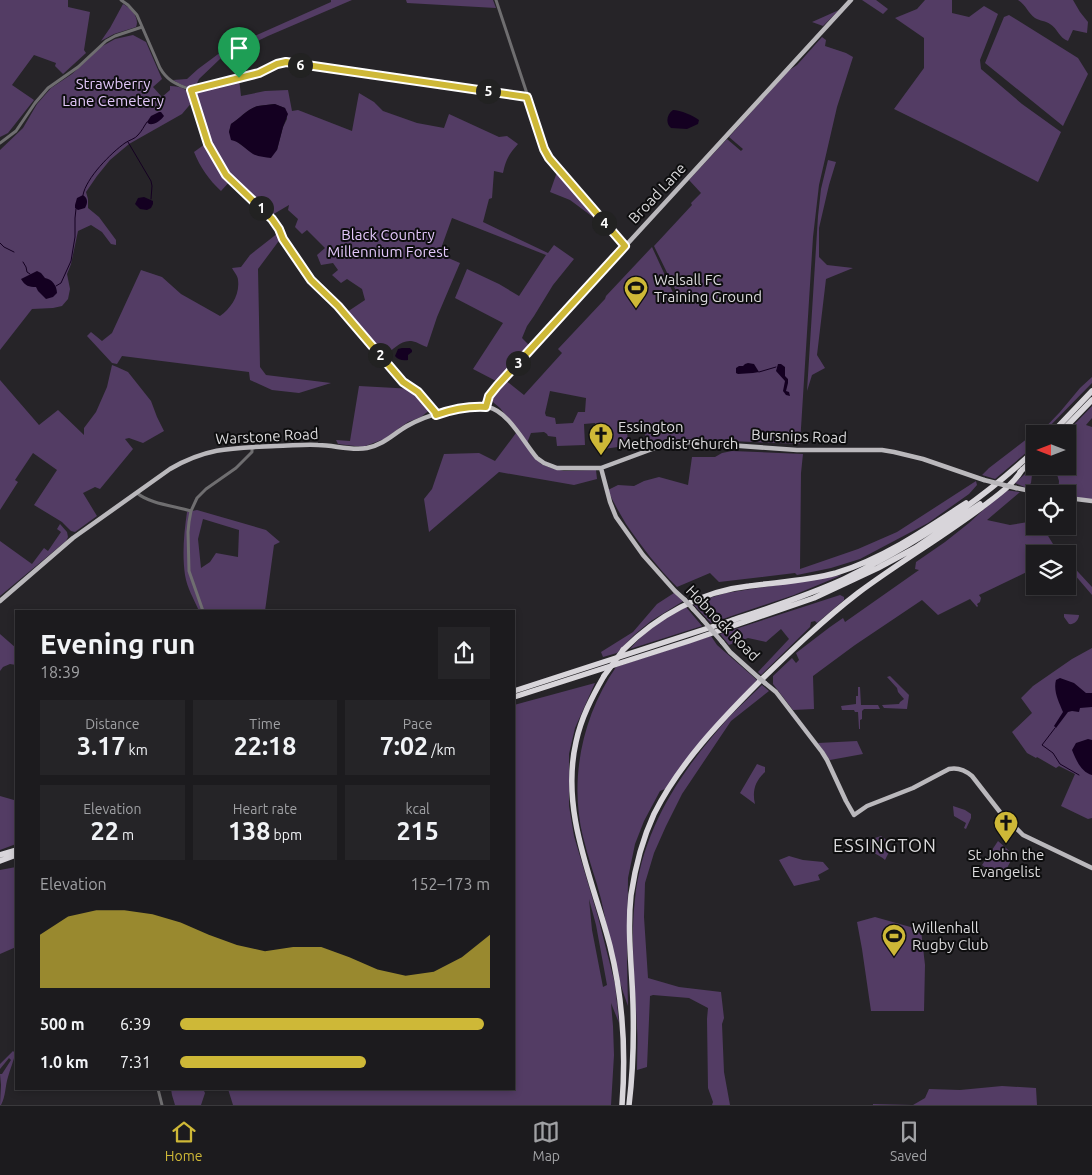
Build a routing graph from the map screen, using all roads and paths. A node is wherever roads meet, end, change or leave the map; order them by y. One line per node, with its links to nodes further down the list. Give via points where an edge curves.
1 (120, 0): 4 (street, via 137,15)
2 (496, 0): 6 (street)
3 (851, 0): 8 (main road, Broad Lane)
4 (142, 27): 5 (street, via 164,75); 7 (street, via 106,41 78,67 48,88 16,131)
5 (191, 90): 6 (street, via 259,73 286,62); 12 (street, via 208,144 226,175 272,219 311,280)
6 (527, 97): 8 (street, via 549,158)
7 (0, 143)
8 (625, 246): 11 (main road, Broad Lane, via 493,391)
9 (1092, 391): 13 (highway)
10 (1092, 400): 14 (highway)
11 (486, 407): 12 (main road, Warstone Road, via 456,409); 18 (main road, Bursnips Road, via 502,414 544,463 564,469)
12 (436, 415): 15 (main road, Warstone Road, via 368,448 315,444)
13 (1060, 425)
14 (1068, 425)
15 (252, 447): 22 (main road, Warstone Road, via 221,449 195,456 170,469); 25 (street, via 252,452 236,468 197,498)
16 (1026, 458): 20 (highway)
17 (1026, 466): 19 (highway)
18 (601, 468): 21 (main road, Bursnips Road, bridge, via 677,442 797,450 886,450); 38 (main road, Hobnock Road, bridge, via 616,517 643,555 730,652 776,692 827,760 854,815 952,768 961,770 969,773 1023,835)
19 (1022, 470): 26 (highway); 29 (highway, via 984,505)
20 (1009, 474): 27 (highway, via 952,517); 28 (highway, via 922,532)
21 (1026, 490)
22 (138, 493): 25 (street, via 148,500); 30 (main road, Warstone Road, via 73,538)
23 (1076, 499): 24 (main road)
24 (1092, 501)
25 (191, 511): 31 (street, via 188,522 189,571)
26 (944, 529): 29 (highway, via 934,540); 33 (highway, via 878,568 814,598)
27 (903, 548): 28 (highway); 32 (highway, via 843,579 779,605)
28 (850, 568): 41 (highway, bridge, via 798,581 748,586 692,601 636,637 604,676 589,703 573,761 574,815 617,982 623,1036)
29 (886, 574): 42 (highway, via 830,616 730,711 682,770 654,814 636,866 631,902 633,1052)
30 (0, 601)
31 (203, 610)
32 (515, 691)
33 (515, 697)
34 (15, 850): 35 (highway)
35 (0, 855)
36 (15, 855): 37 (highway)
37 (0, 860)
38 (1092, 868)
39 (158, 1090): 40 (street)
40 (162, 1105)
41 (622, 1105)
42 (629, 1105)

